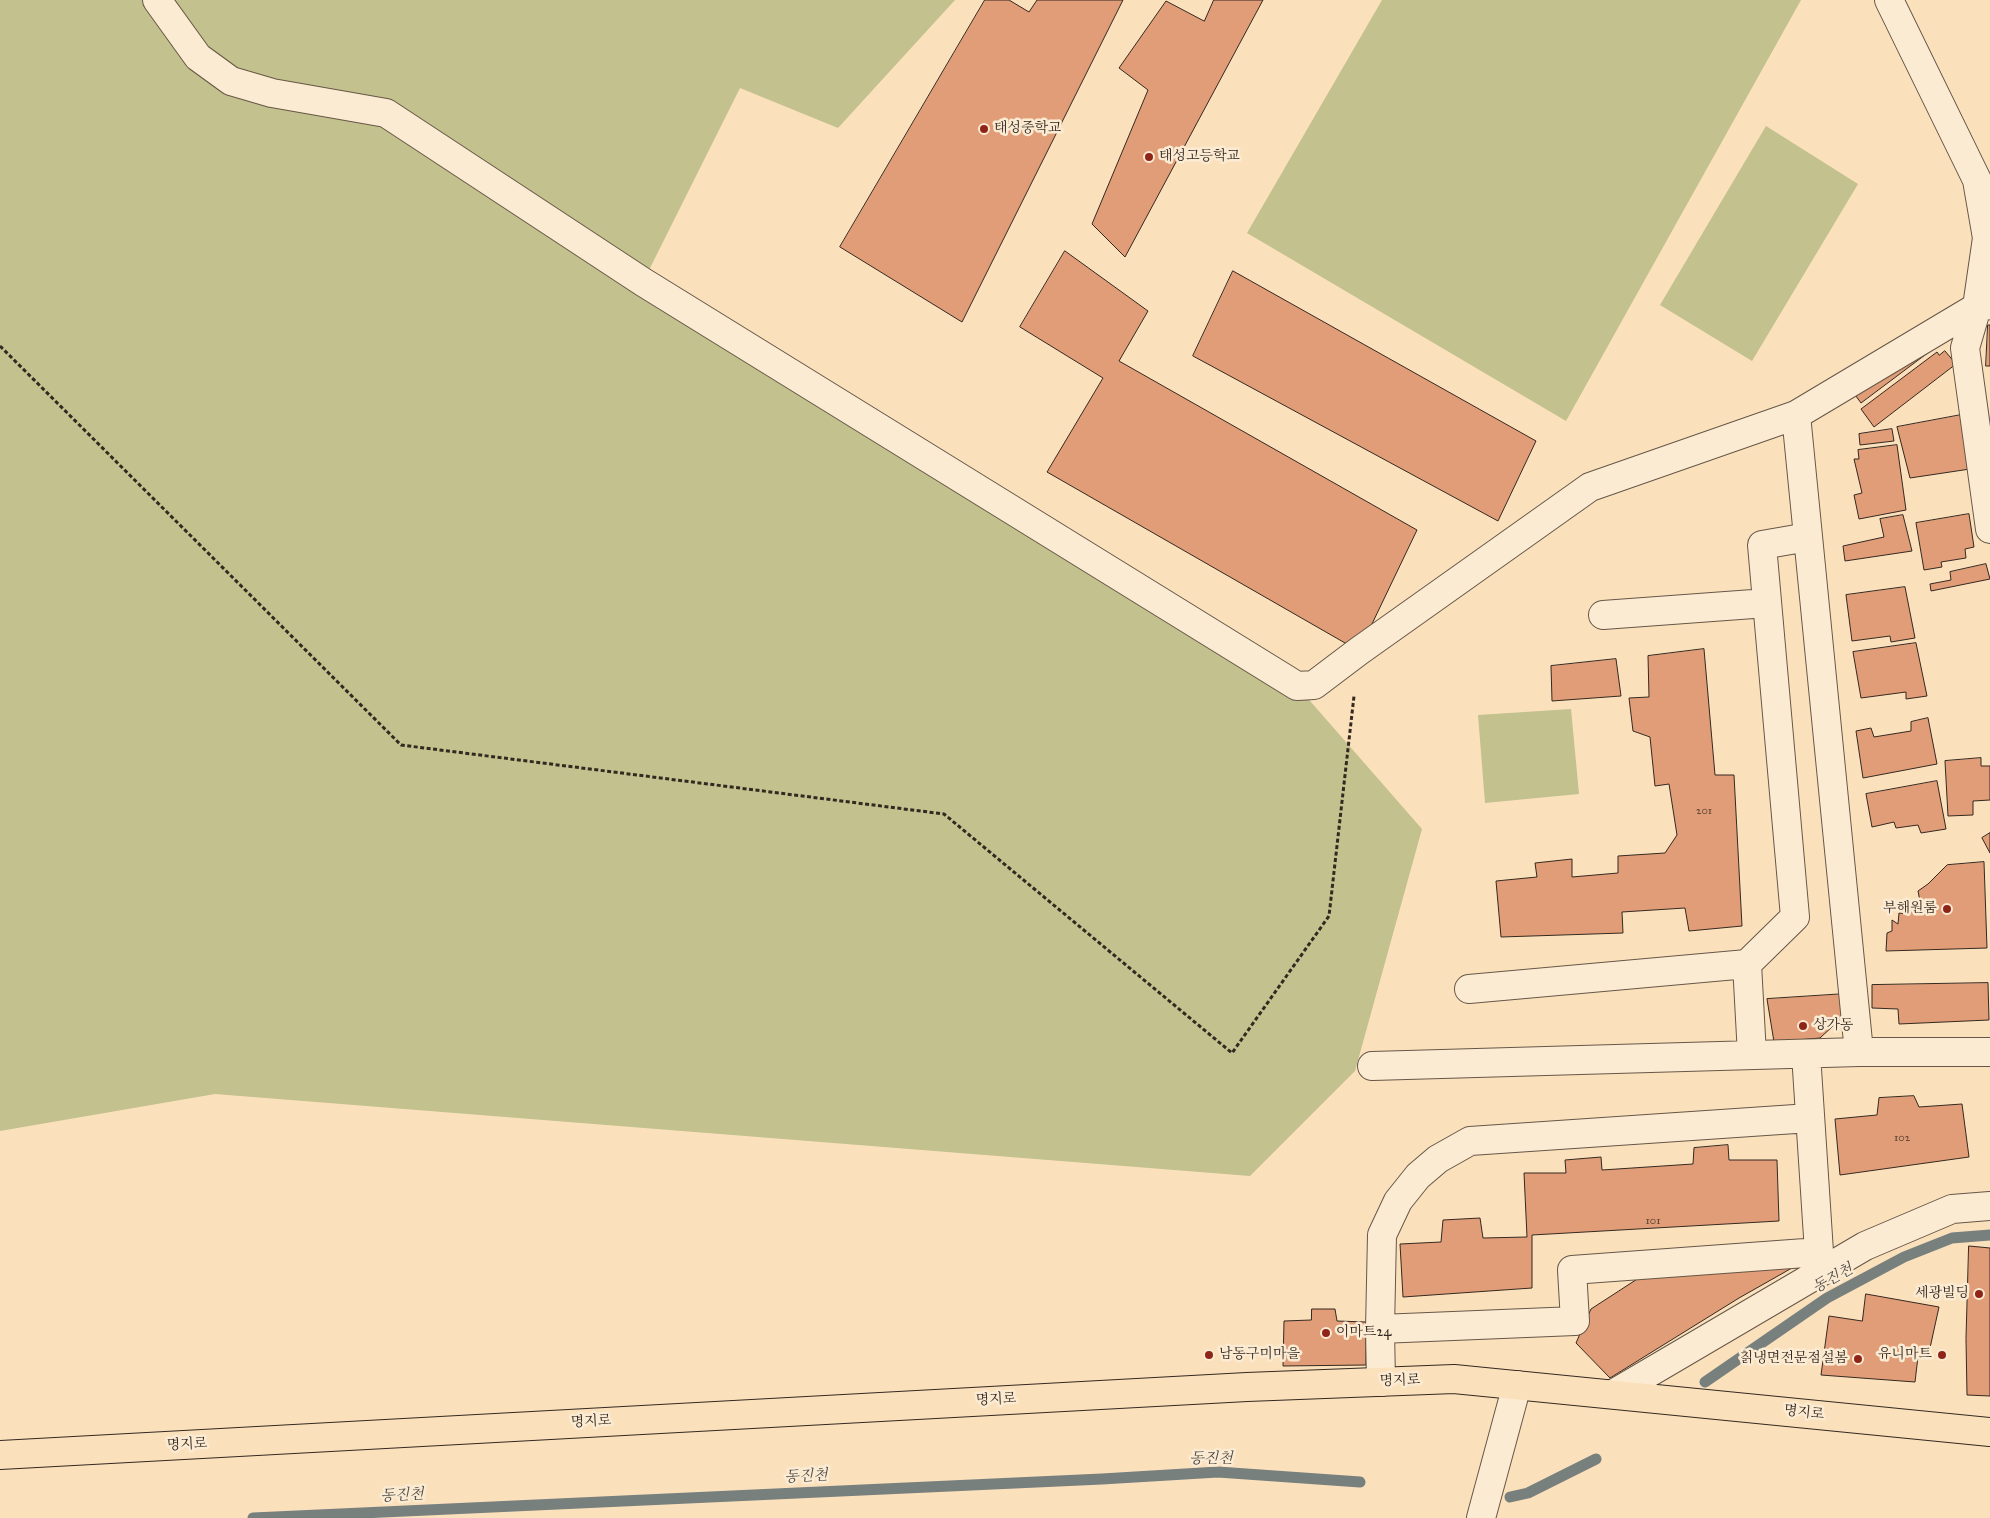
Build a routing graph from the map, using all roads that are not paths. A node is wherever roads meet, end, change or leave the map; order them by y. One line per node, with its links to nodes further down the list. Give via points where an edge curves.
1 (157, 0): 4 (street, via 198,57 231,81 272,93 386,113 643,282 1297,686 1314,685 1590,488)
2 (1889, 0): 3 (street, via 1977,180 1988,238)
3 (1983, 306): 4 (street); 5 (street, via 1965,348)
4 (1796, 415): 6 (street)
5 (1990, 529)
6 (1808, 537): 7 (street, via 1762,544); 11 (street)
7 (1767, 603): 8 (street); 9 (street, via 1795,917)
8 (1603, 615)
9 (1747, 964): 10 (street); 14 (street)
10 (1469, 989)
11 (1859, 1052): 12 (street); 13 (street)
12 (1990, 1052)
13 (1806, 1054): 14 (street); 16 (street)
14 (1752, 1055): 15 (street)
15 (1372, 1066)
16 (1810, 1118): 18 (street, via 1470,1141 1438,1159 1418,1176 1398,1201 1382,1235); 18 (street, via 1819,1252 1572,1270 1575,1320)
17 (1990, 1206): 21 (street, via 1952,1209 1866,1246)
18 (1380, 1329): 19 (street)
19 (1381, 1382): 20 (main road, 명지로, via 1454,1379); 23 (main road, 명지로, via 1237,1387)
20 (1517, 1385): 21 (main road, 명지로); 24 (street)
21 (1613, 1394): 22 (main road, 명지로)
22 (1990, 1432)
23 (0, 1455)
24 (1481, 1518)

